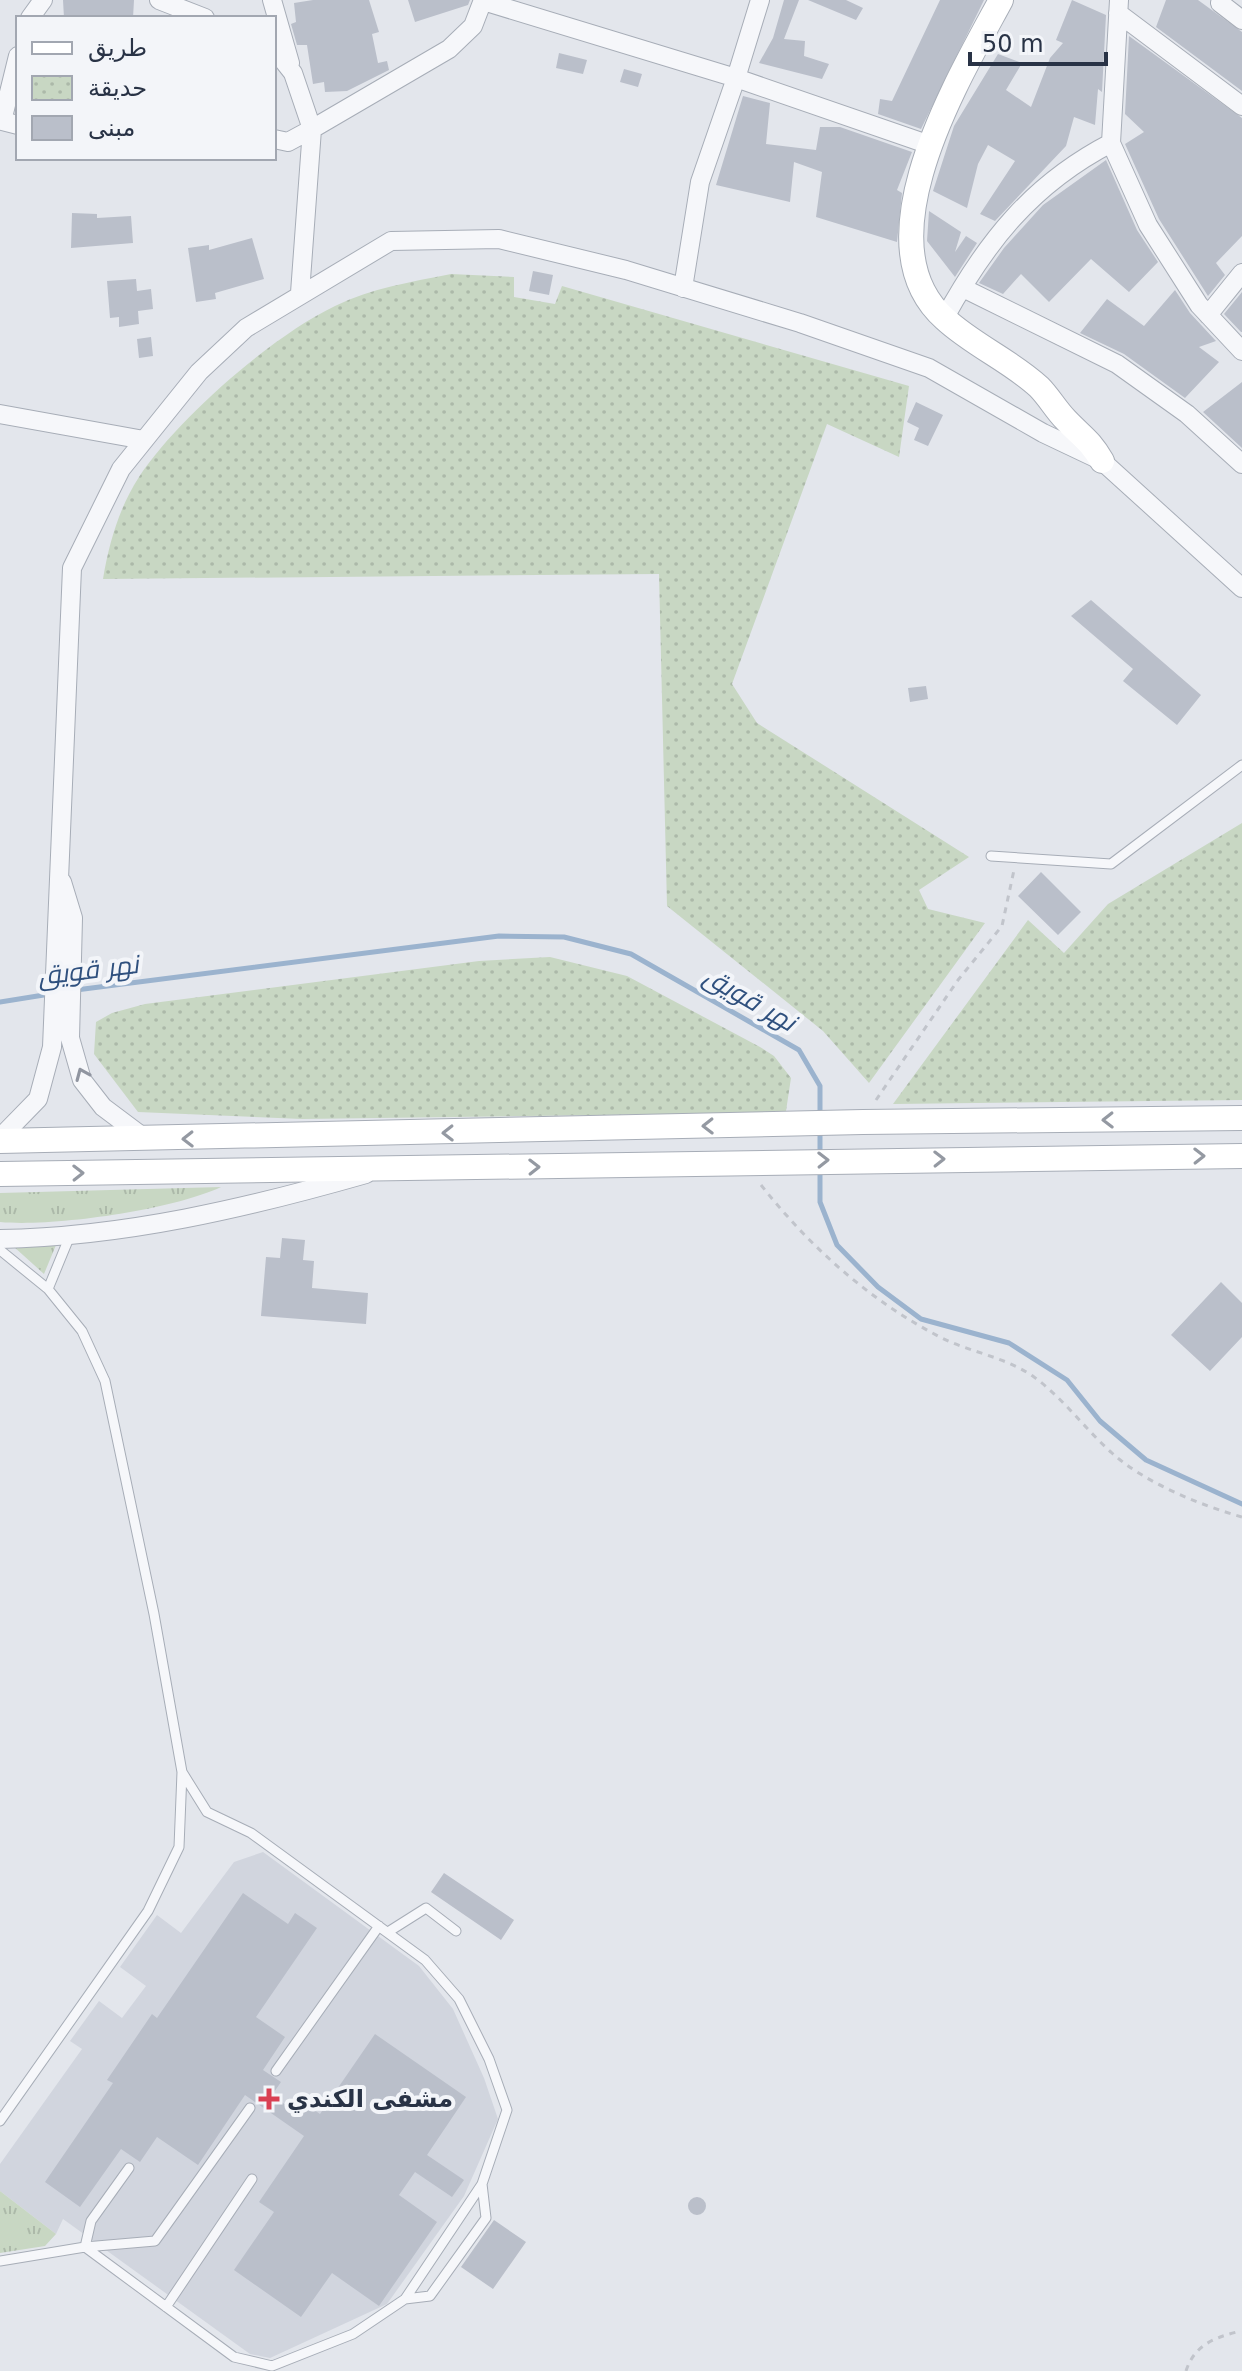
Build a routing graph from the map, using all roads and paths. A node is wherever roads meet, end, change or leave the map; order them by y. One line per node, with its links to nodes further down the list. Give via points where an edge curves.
1 (159, 0): 8 (street)
2 (272, 0): 12 (street)
3 (483, 0): 13 (street); 16 (street, via 473,26 449,49)
4 (760, 0): 13 (street)
5 (1001, 0): 19 (main road, via 943,105)
6 (1220, 3): 9 (street)
7 (1118, 6): 14 (street); 18 (street)
8 (200, 16)
9 (1242, 20)
10 (276, 52): 12 (street)
11 (16, 68): 15 (street)
12 (293, 73): 16 (street)
13 (736, 78): 19 (street); 21 (street, via 700,182)
14 (1242, 106)
15 (7, 122)
16 (312, 129): 17 (street, via 288,142); 23 (street)
17 (276, 139)
18 (1111, 143): 22 (street, via 1071,163 1022,204); 24 (street, via 1148,225)
19 (930, 145): 25 (main road, via 910,240 922,295)
20 (1242, 273): 24 (street)
21 (683, 288): 23 (street, via 484,239 391,241); 29 (street, via 929,368)
22 (963, 288): 25 (street); 30 (street, via 1117,364 1187,414)
23 (300, 293): 28 (street, via 246,328 199,372)
24 (1208, 315): 26 (street)
25 (944, 319): 29 (main road, via 1039,387 1067,422 1090,440)
26 (1242, 351)
27 (0, 414): 28 (street)
28 (144, 440): 35 (street, via 121,469 72,568 60,876)
29 (1102, 461): 31 (street)
30 (1242, 464)
31 (1242, 588)
32 (1242, 765): 34 (lane, via 1111,864)
33 (991, 856): 34 (lane)
34 (1017, 858): 37 (path, via 1002,926 892,1071)
35 (64, 919): 38 (street, via 52,1047 38,1099); 39 (street, one-way to 35, via 103,1107 82,1080 70,1038)
36 (1242, 1118): 37 (main road, one-way to 37)
37 (866, 1122): 39 (main road, one-way to 39)
38 (0, 1140): 39 (main road)
39 (147, 1140)
40 (1242, 1156): 41 (main road, one-way to 40)
41 (744, 1163): 42 (main road, one-way to 41); 48 (path, via 824,1255 892,1311 943,1339 995,1355 1034,1378 1114,1456 1157,1482)
42 (385, 1169): 43 (main road, one-way to 42); 44 (street, via 269,1202)
43 (0, 1174)
44 (69, 1238): 45 (street); 47 (lane)
45 (0, 1239)
46 (0, 1250): 47 (lane)
47 (48, 1289): 49 (lane, via 82,1331 105,1381)
48 (1242, 1517)
49 (182, 1772): 50 (lane, via 207,1812 251,1833); 55 (lane, via 179,1847 148,1911)
50 (379, 1926): 52 (lane); 53 (lane)
51 (456, 1931): 52 (lane, via 426,1908)
52 (388, 1932): 58 (lane, via 425,1960 459,1999 489,2059 507,2110)
53 (276, 2071)
54 (250, 2108): 59 (lane, via 155,2241)
55 (0, 2121)
56 (129, 2168): 59 (lane, via 91,2221)
57 (252, 2179): 62 (lane)
58 (482, 2184): 61 (lane); 61 (lane, via 486,2218 430,2296)
59 (85, 2247): 60 (lane); 62 (lane)
60 (0, 2261)
61 (405, 2299): 62 (lane, via 353,2334 272,2366 234,2357)
62 (166, 2307)
63 (1237, 2332): 64 (path, via 1211,2339 1190,2358)
64 (1186, 2371)

